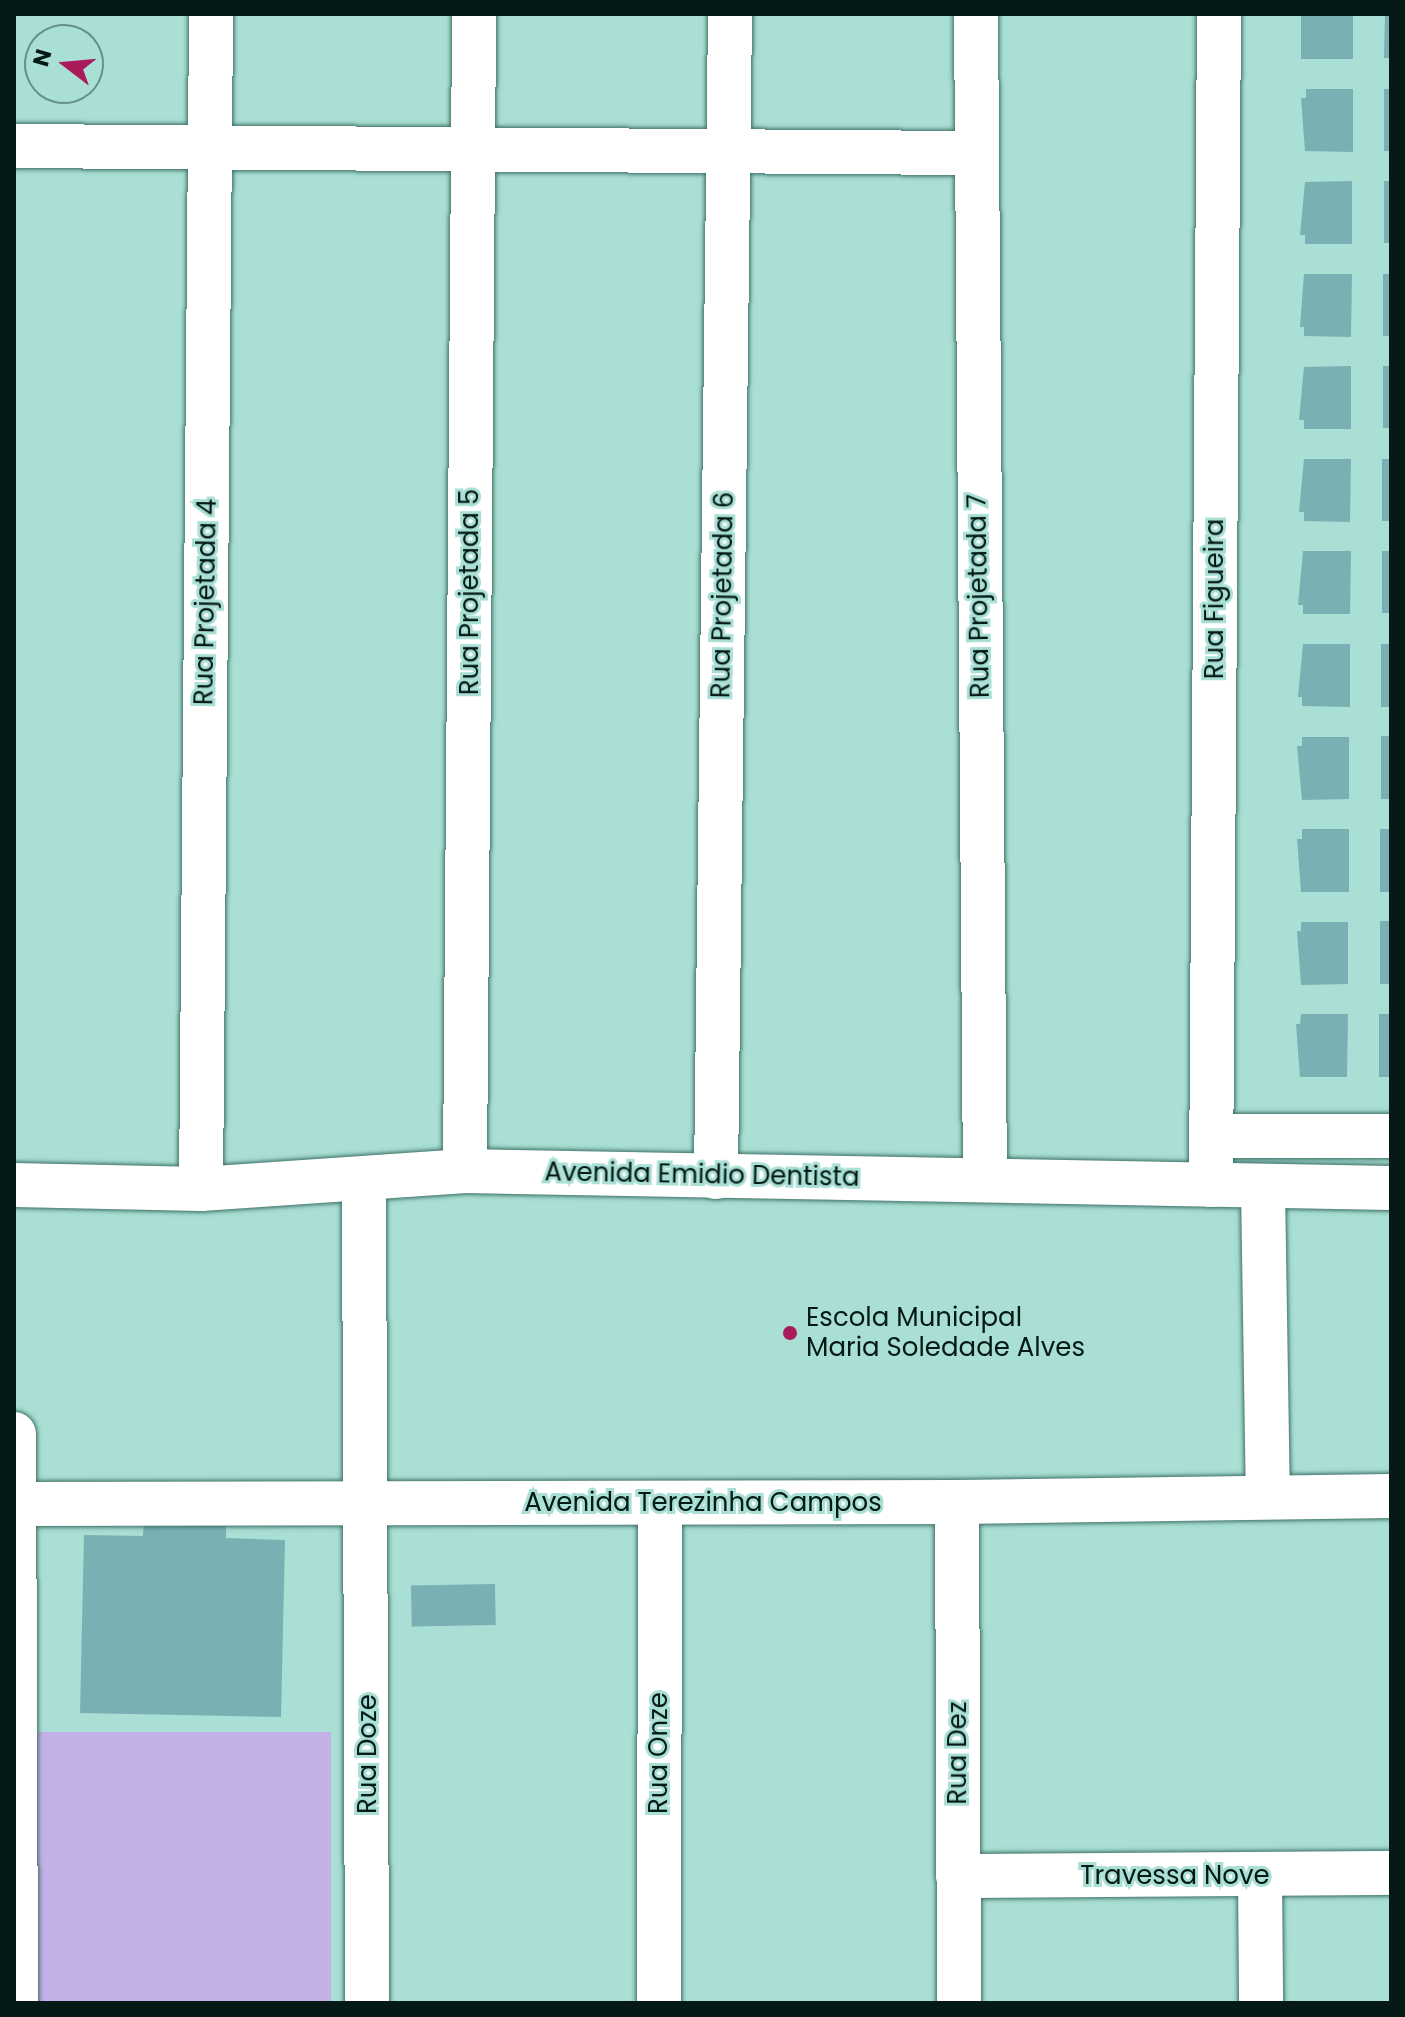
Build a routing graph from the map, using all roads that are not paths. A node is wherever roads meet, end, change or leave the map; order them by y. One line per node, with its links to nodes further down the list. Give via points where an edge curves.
1 (211, 14): 7 (street, Rua Projetada 4)
2 (474, 14): 9 (street, Rua Projetada 5)
3 (730, 14): 8 (street, Rua Projetada 6)
4 (976, 14): 10 (street, Rua Projetada 7)
5 (1219, 14): 11 (street, Rua Figueira)
6 (14, 146): 7 (street)
7 (210, 149): 9 (street); 21 (street, Rua Projetada 4)
8 (728, 149): 9 (street); 10 (street); 14 (street, Rua Projetada 6)
9 (474, 151): 13 (street, Rua Projetada 5)
10 (975, 153): 15 (street, Rua Projetada 7)
11 (1211, 1136): 12 (street); 18 (street, Rua Figueira)
12 (1391, 1136)
13 (465, 1171): 14 (street, Avenida Emidio Dentista); 16 (street, Avenida Emidio Dentista)
14 (716, 1177): 15 (street, Avenida Emidio Dentista)
15 (985, 1177): 18 (street, Avenida Emidio Dentista)
16 (364, 1180): 21 (street, Avenida Emidio Dentista); 28 (street, Rua Doze)
17 (14, 1185): 21 (street, Avenida Emidio Dentista)
18 (1211, 1185): 19 (street, Avenida Emidio Dentista)
19 (1263, 1187): 20 (street, Avenida Emidio Dentista); 23 (street)
20 (1391, 1188)
21 (201, 1189)
22 (14, 1434): 27 (street)
23 (1268, 1496): 24 (street, Avenida Terezinha Campos); 25 (street, Avenida Terezinha Campos)
24 (1391, 1496)
25 (957, 1502): 26 (street, Avenida Terezinha Campos); 30 (street, Rua Dez)
26 (660, 1503): 28 (street, Avenida Terezinha Campos); 34 (street, Rua Onze)
27 (15, 1504): 28 (street, Avenida Terezinha Campos); 32 (street)
28 (368, 1505): 33 (street, Rua Doze)
29 (1391, 1873): 31 (street, Travessa Nove)
30 (958, 1876): 31 (street, Travessa Nove); 35 (street, Rua Dez)
31 (1260, 1876): 36 (street)
32 (16, 2003)
33 (367, 2003)
34 (659, 2003)
35 (959, 2003)
36 (1261, 2003)

